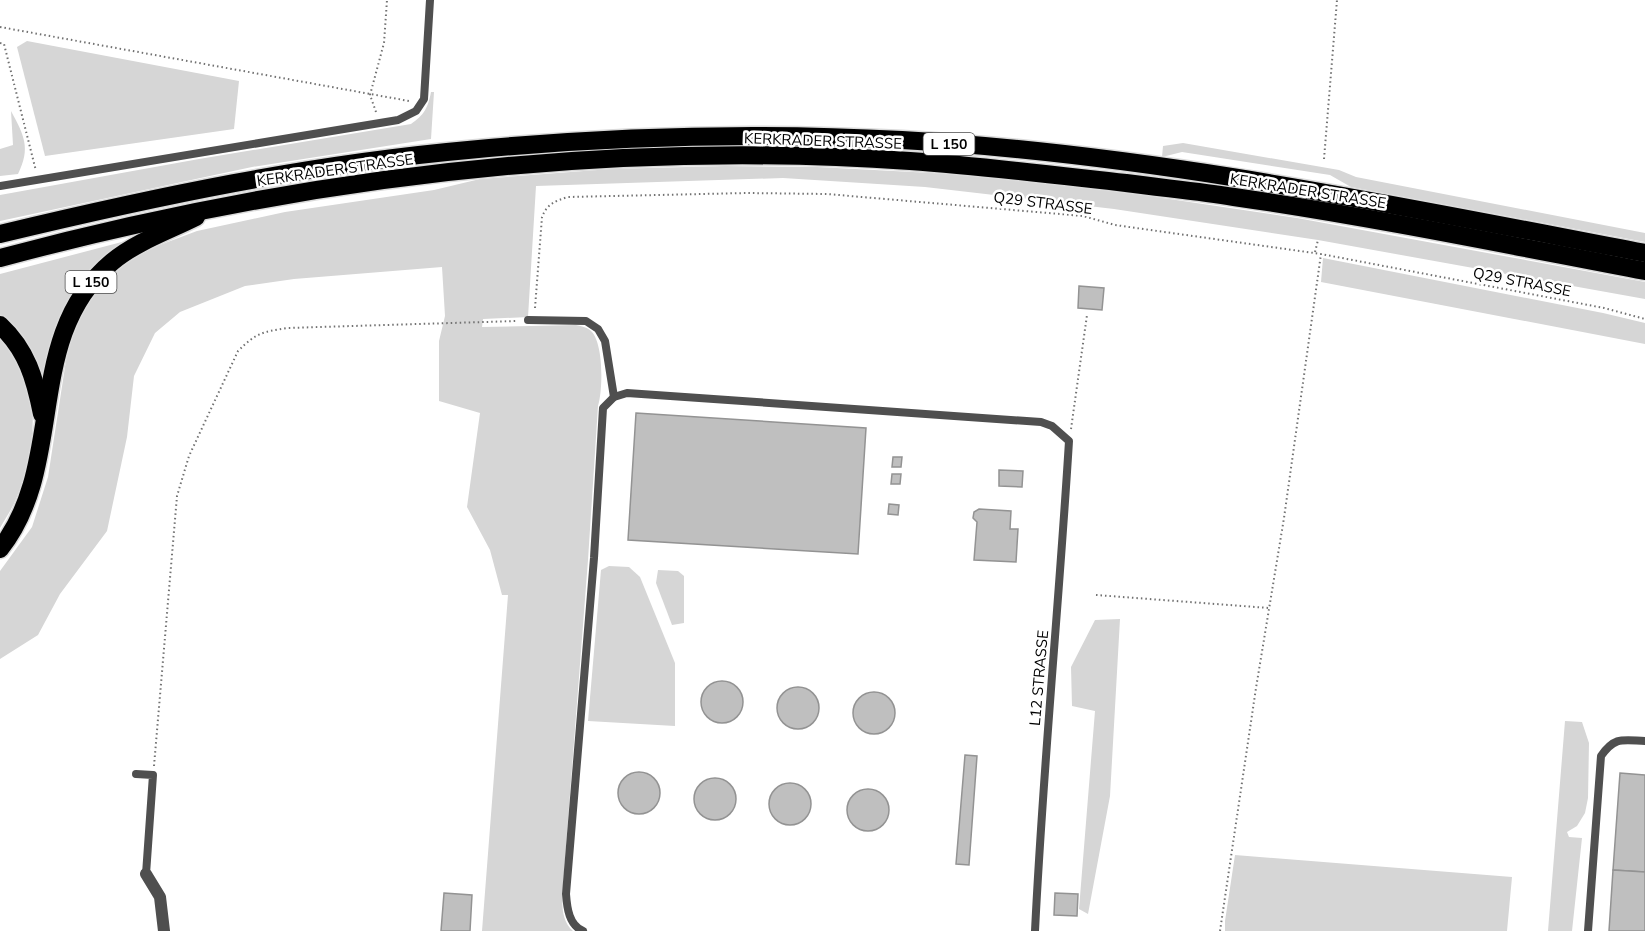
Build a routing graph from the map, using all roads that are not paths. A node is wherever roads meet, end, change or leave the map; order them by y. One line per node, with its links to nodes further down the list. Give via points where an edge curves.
1 (430, 0): 2 (lane, via 424,99 416,111 398,120)
2 (0, 186)
3 (216, 207): 6 (highway, KERKRADER STRASSE / L 150); 7 (highway, KERKRADER STRASSE / L 150, via 394,178 568,163 686,157 907,161 1231,196); 11 (highway, L 150, via 131,248 86,288 60,339)
4 (0, 234): 5 (highway, KERKRADER STRASSE / L 150, via 248,181 432,154 565,142 781,136 1030,150 1220,175)
5 (1645, 253)
6 (0, 258)
7 (1645, 271)
8 (531, 320): 10 (lane, via 586,321 598,329 605,341)
9 (0, 325): 11 (highway, L 150, via 29,363)
10 (614, 397): 17 (lane, via 603,408 566,894 567,911); 18 (lane, L12 STRASSE, via 627,393 1041,422 1069,441)
11 (43, 420): 12 (highway, L 150, via 30,493)
12 (0, 549)
13 (1645, 741): 19 (lane, via 1620,740 1609,745 1601,756)
14 (136, 774): 15 (lane, via 153,775)
15 (146, 874): 16 (street, via 160,897)
16 (164, 931)
17 (583, 931)
18 (1035, 931)
19 (1588, 931)

